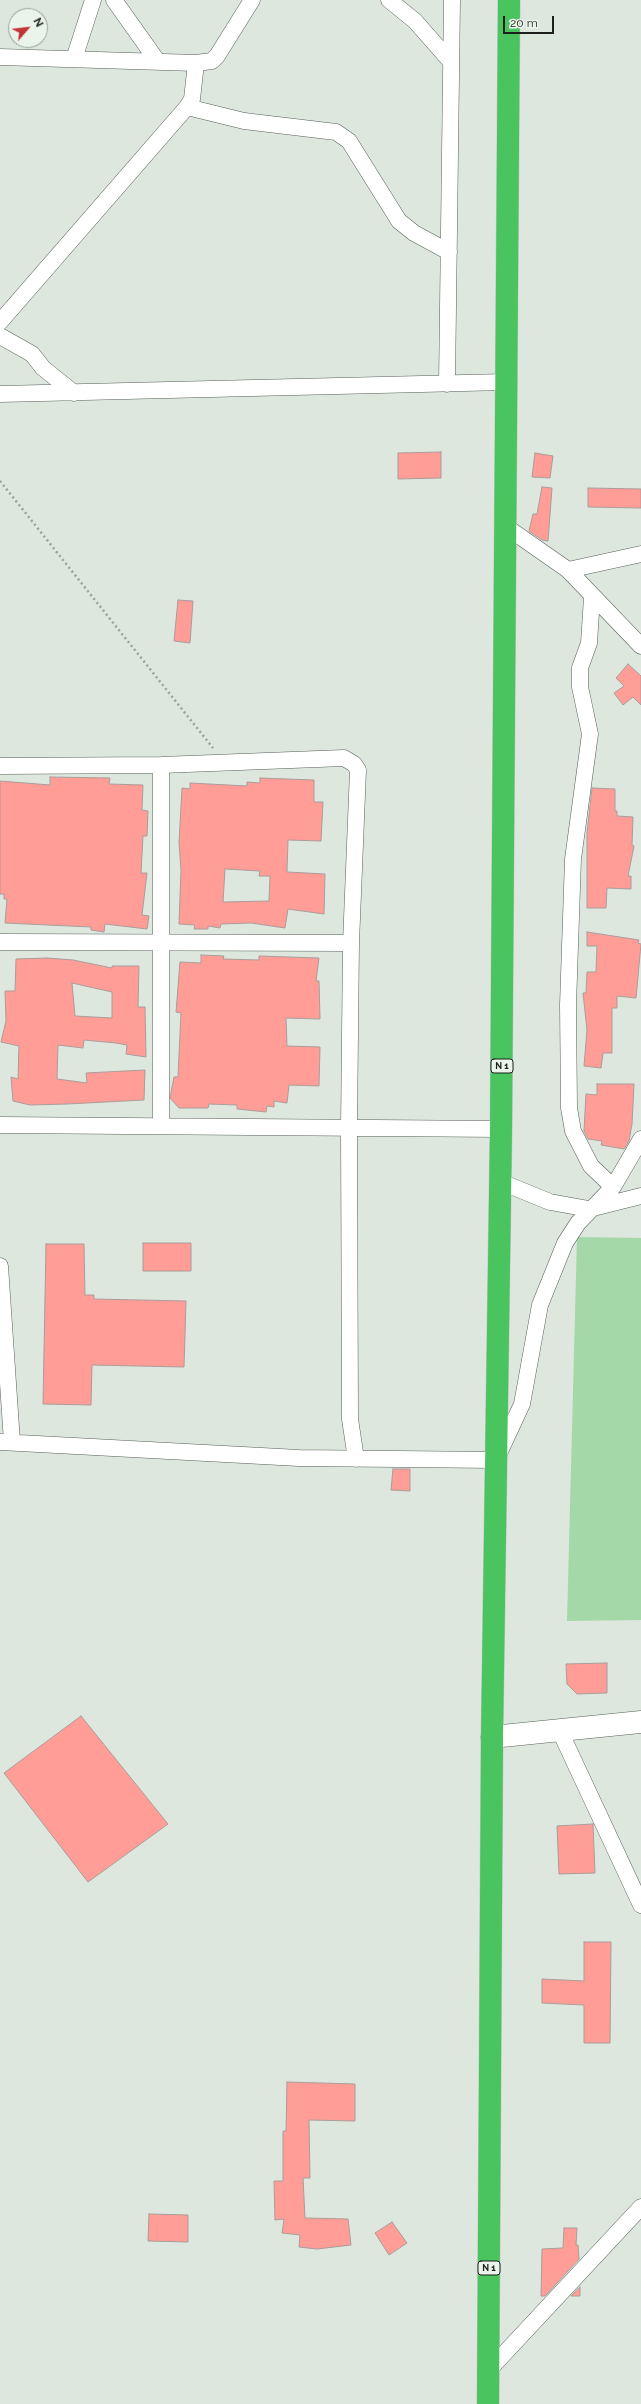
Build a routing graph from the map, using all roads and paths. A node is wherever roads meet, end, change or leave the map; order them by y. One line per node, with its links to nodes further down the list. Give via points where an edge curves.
1 (92, 0): 8 (street)
2 (114, 0): 9 (street)
3 (252, 0): 11 (street, via 217,56 212,60)
4 (389, 0): 10 (street, via 415,21)
5 (452, 0): 10 (street)
6 (509, 0): 16 (highway, N 1)
7 (0, 57): 8 (street)
8 (74, 59): 9 (street)
9 (158, 62): 11 (street)
10 (452, 62): 13 (street)
11 (196, 63): 12 (street, via 192,99)
12 (186, 107): 13 (street, via 244,121 336,132 349,141 399,221 414,233); 14 (street)
13 (449, 252): 17 (street)
14 (0, 322)
15 (0, 336): 18 (street, via 32,354 43,368)
16 (506, 382): 17 (street); 21 (highway, N 1)
17 (447, 384): 18 (street)
18 (74, 393): 19 (street)
19 (0, 394)
20 (0, 481): 26 (path)
21 (505, 526): 23 (street); 35 (highway, N 1)
22 (641, 554): 23 (street)
23 (568, 570): 24 (street)
24 (592, 597): 25 (street); 38 (street, via 589,642 580,668 580,687 590,734 573,858 568,1005 569,1108 573,1131 592,1166)
25 (641, 646)
26 (224, 762): 27 (street); 31 (street, via 344,758 354,764 358,770)
27 (161, 765): 28 (street); 30 (street)
28 (0, 766)
29 (0, 942): 30 (street)
30 (161, 942): 31 (street); 33 (street)
31 (351, 943): 34 (street)
32 (0, 1125): 33 (street)
33 (161, 1126): 34 (street)
34 (349, 1128): 35 (street); 43 (street, via 350,1419)
35 (501, 1129): 37 (highway, N 1)
36 (641, 1139): 38 (street)
37 (501, 1182): 40 (street, via 550,1202); 44 (highway, N 1)
38 (613, 1187): 40 (street)
39 (641, 1196): 40 (street)
40 (589, 1209): 44 (street, via 565,1243 540,1305 522,1404)
41 (0, 1266): 42 (street)
42 (6, 1442): 43 (street)
43 (356, 1459): 44 (street)
44 (496, 1460): 47 (highway, N 1)
45 (641, 1722): 46 (main road)
46 (559, 1729): 47 (main road); 48 (street)
47 (492, 1737): 50 (highway, N 1)
48 (641, 1905)
49 (641, 2207): 50 (street)
50 (488, 2371): 51 (highway, N 1)
51 (488, 2404)

